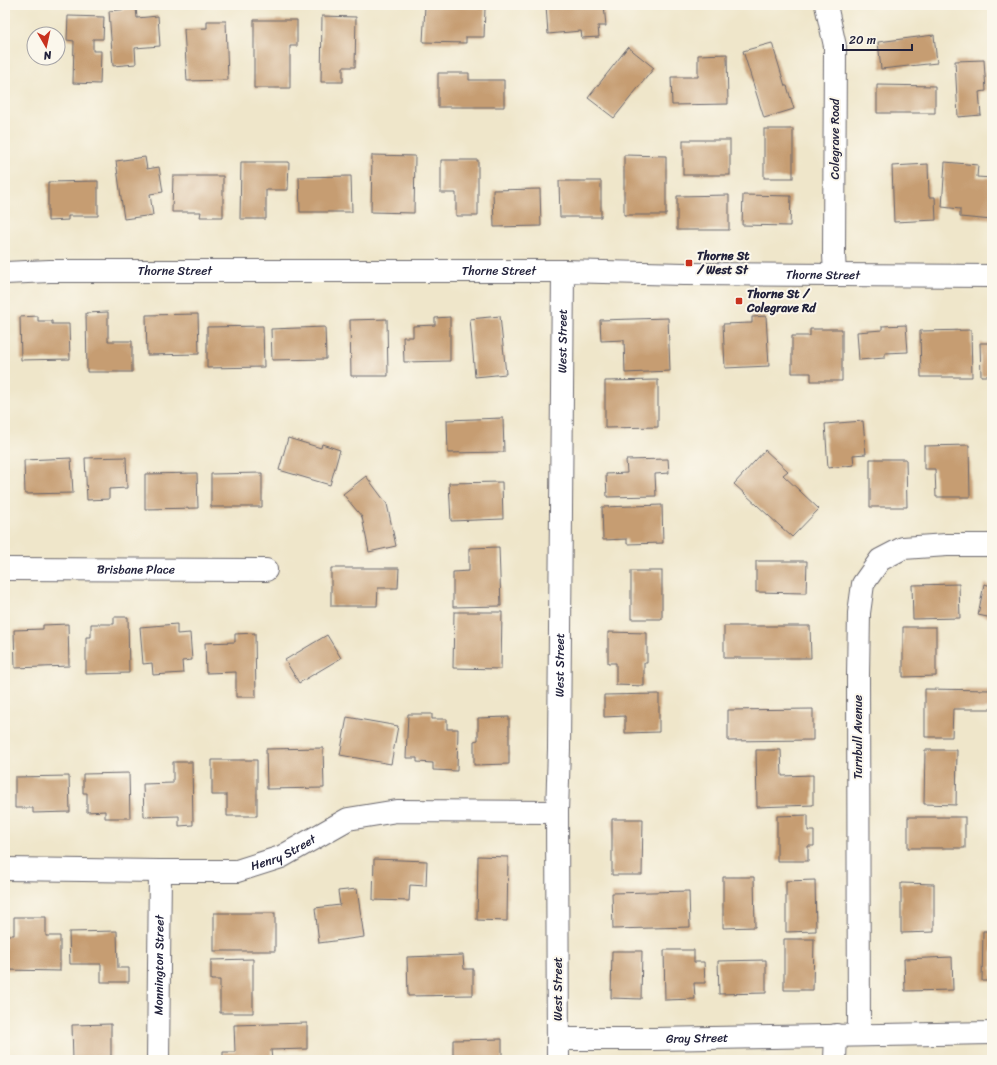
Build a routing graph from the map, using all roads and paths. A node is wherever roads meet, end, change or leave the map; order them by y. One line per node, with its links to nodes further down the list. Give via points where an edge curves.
1 (826, 5): 4 (street, Colegrave Road, via 835,46)
2 (562, 271): 3 (street, Thorne Street); 4 (street, Thorne Street); 9 (street, West Street, via 560,749)
3 (5, 273)
4 (835, 275): 5 (street, Thorne Street)
5 (992, 276)
6 (992, 545): 14 (street, Turnbull Avenue, via 903,548 880,560 863,584 859,613 858,676)
7 (5, 569): 8 (street, Brisbane Place)
8 (266, 570)
9 (557, 812): 11 (street, Henry Street, via 397,811 348,819 281,857 237,871); 15 (street, West Street)
10 (5, 869): 11 (street, Henry Street)
11 (160, 871): 16 (street, Monnington Street)
12 (992, 1033): 14 (street, Gray Street)
13 (836, 1035): 14 (street, Gray Street); 15 (street, Gray Street, via 653,1039); 17 (street)
14 (859, 1035)
15 (558, 1050)
16 (158, 1060)
17 (835, 1060)

